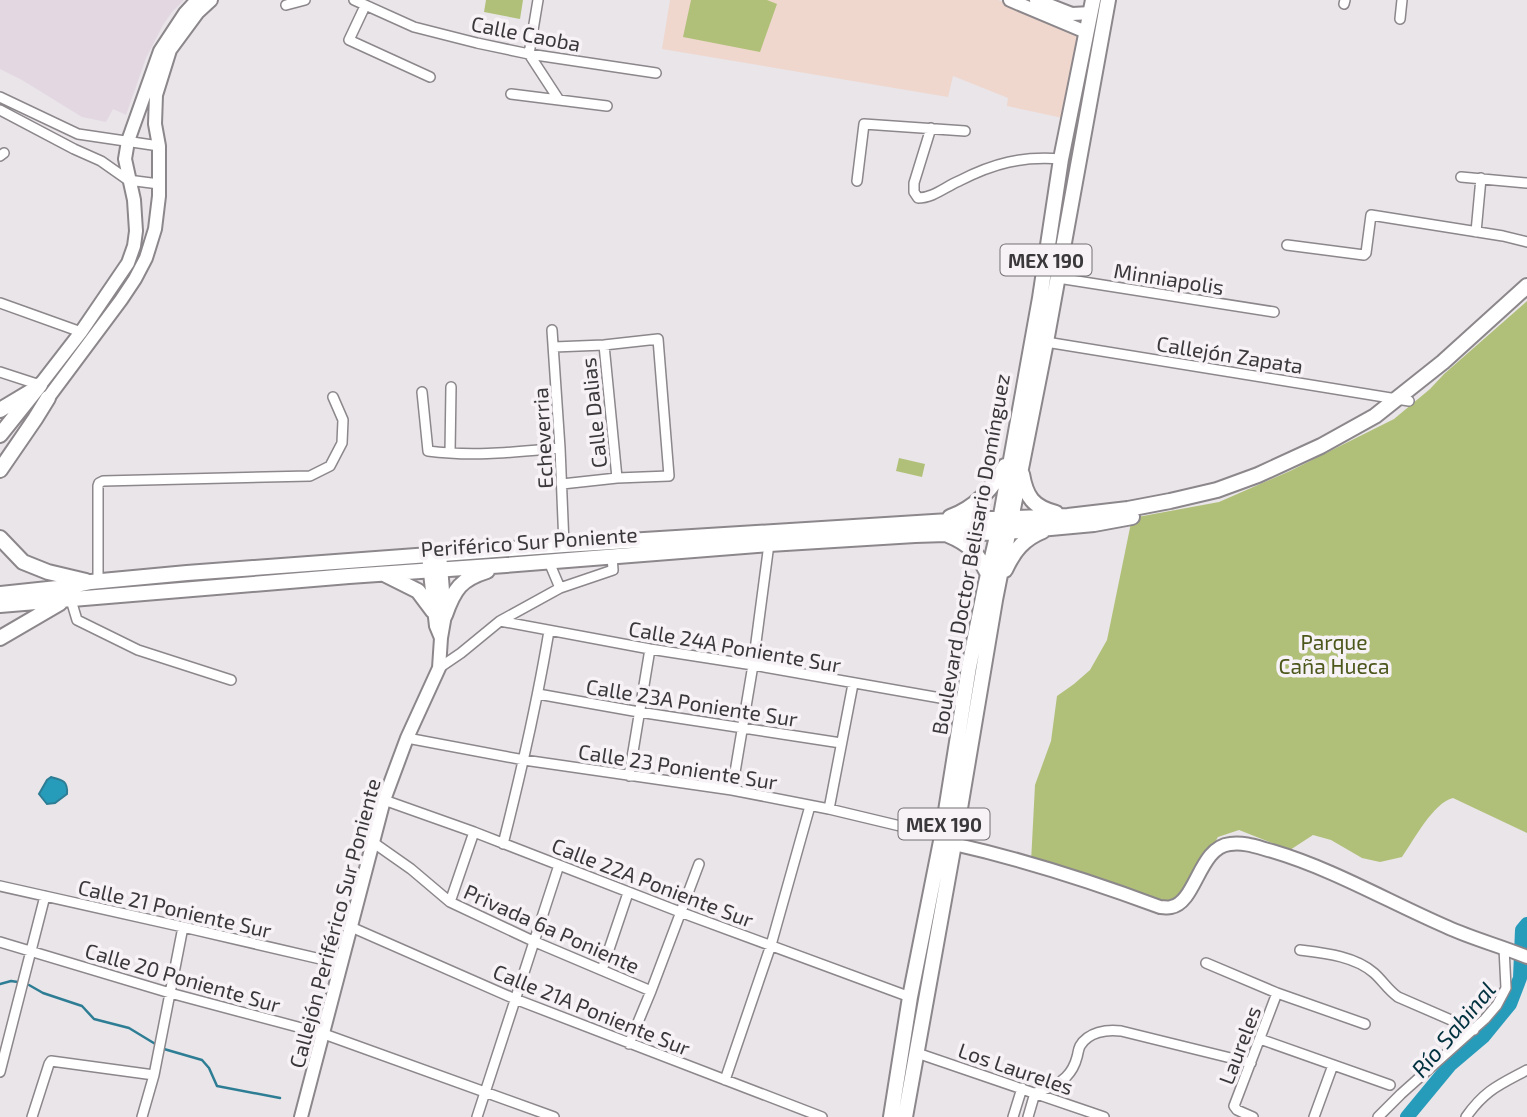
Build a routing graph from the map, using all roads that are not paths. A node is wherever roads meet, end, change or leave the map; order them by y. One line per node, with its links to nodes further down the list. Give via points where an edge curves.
1 (197, 0): 25 (main road, via 160,51)
2 (211, 0): 26 (main road, via 170,50 156,95)
3 (305, 0): 10 (street)
4 (354, 0): 11 (street, Calle Caoba)
5 (537, 0): 15 (street)
6 (1010, 0): 14 (main road)
7 (1036, 0): 12 (main road, via 1072,13)
8 (1108, 0): 37 (main road, Boulevard Doctor Belisario Domínguez / MEX 190)
9 (1402, 0): 13 (street)
10 (286, 5)
11 (365, 6): 15 (street, Calle Caoba, via 414,27); 17 (street, via 349,40)
12 (1092, 7): 14 (main road, Boulevard Doctor Belisario Domínguez / MEX 190)
13 (1401, 19)
14 (1086, 32): 27 (main road, Boulevard Doctor Belisario Domínguez / MEX 190)
15 (529, 54): 16 (street, Calle Caoba); 20 (street)
16 (656, 73)
17 (430, 77)
18 (511, 94): 20 (street)
19 (0, 97): 25 (street, via 78,134)
20 (559, 100): 21 (street)
21 (607, 106)
22 (0, 110): 30 (street, via 101,161)
23 (931, 128): 24 (street); 27 (street, via 914,183 919,198 1012,161); 31 (street, via 864,124)
24 (965, 131)
25 (128, 141): 26 (street); 30 (main road)
26 (159, 146): 33 (main road)
27 (1061, 159): 58 (main road, Boulevard Doctor Belisario Domínguez / MEX 190)
28 (1461, 177): 29 (street)
29 (1481, 178): 32 (street); 34 (street)
30 (128, 180): 33 (street); 43 (main road, via 136,216 134,246 128,263)
31 (857, 181)
32 (1527, 183)
33 (159, 184): 49 (main road, via 155,229 135,279)
34 (1476, 232): 35 (street); 36 (street, via 1371,215 1364,255)
35 (1527, 242)
36 (1287, 245)
37 (1058, 278): 41 (street, Minniapolis); 44 (main road, Boulevard Doctor Belisario Domínguez / MEX 190)
38 (1527, 286): 52 (main road)
39 (1527, 295): 52 (main road)
40 (0, 303): 43 (street)
41 (1274, 312)
42 (552, 330): 46 (street, Echeverria)
43 (81, 332): 49 (main road)
44 (1046, 342): 52 (street, Callejón Zapata); 58 (main road, Boulevard Doctor Belisario Domínguez / MEX 190)
45 (604, 345): 46 (street); 60 (street, Calle Dalias); 60 (street, via 658,339 669,475)
46 (554, 347): 55 (street, Echeverria)
47 (0, 372): 49 (street)
48 (450, 387): 57 (street)
49 (40, 389): 53 (main road); 54 (main road); 56 (main road); 59 (main road, via 35,419)
50 (422, 392): 57 (street, via 428,451)
51 (333, 397): 77 (street, via 343,420 342,443 330,466 310,477 99,483)
52 (1404, 400): 62 (main road, via 1321,446 1217,490); 64 (main road, via 1383,419 1219,497 1094,524)
53 (0, 410)
54 (0, 435)
55 (560, 448): 57 (street); 61 (street, Echeverria)
56 (0, 453)
57 (450, 453)
58 (1016, 458): 62 (main road, via 1037,506); 63 (main road, Boulevard Doctor Belisario Domínguez / MEX 190); 65 (main road, via 972,507)
59 (0, 470)
60 (617, 478): 61 (street)
61 (562, 484): 70 (street, Echeverria)
62 (1068, 516): 63 (main road)
63 (1004, 525): 64 (main road); 65 (main road, Periférico Sur Poniente); 76 (main road, Boulevard Doctor Belisario Domínguez / MEX 190); 78 (main road, Boulevard Doctor Belisario Domínguez / MEX 190)
64 (1055, 527): 78 (main road, via 1018,546)
65 (939, 528): 66 (main road, Periférico Sur Poniente); 76 (main road, via 969,546)
66 (793, 537): 68 (main road, Periférico Sur Poniente); 69 (main road, Periférico Sur Poniente)
67 (0, 538): 77 (main road, via 23,562)
68 (748, 540): 69 (main road, Periférico Sur Poniente); 70 (main road, Periférico Sur Poniente); 71 (main road, Periférico Sur Poniente)
69 (769, 544): 88 (street)
70 (564, 545): 72 (main road, Periférico Sur Poniente)
71 (612, 556): 73 (main road, Periférico Sur Poniente); 79 (street, Callejón Periférico Sur Poniente, via 613,570)
72 (434, 562): 74 (main road, Periférico Sur Poniente); 75 (main road, Periférico Sur Poniente); 77 (main road, Periférico Sur Poniente); 83 (main road)
73 (549, 562): 74 (main road, Periférico Sur Poniente); 79 (street)
74 (506, 565): 83 (main road, via 459,584)
75 (382, 573): 81 (main road, Periférico Sur Poniente); 83 (main road, via 418,591)
76 (988, 574): 93 (main road, Boulevard Doctor Belisario Domínguez / MEX 190)
77 (95, 581): 80 (main road)
78 (998, 587): 105 (main road, Boulevard Doctor Belisario Domínguez / MEX 190)
79 (560, 588): 84 (street, Callejón Periférico Sur Poniente)
80 (0, 594)
81 (68, 600): 82 (main road, Periférico Sur Poniente); 86 (main road); 90 (street, via 77,620 138,650)
82 (0, 605)
83 (439, 613): 89 (main road)
84 (500, 621): 85 (street, Calle 24A Poniente Sur); 89 (street, Callejón Periférico Sur Poniente)
85 (549, 631): 87 (street, Calle 24A Poniente Sur); 92 (street)
86 (0, 638)
87 (650, 649): 88 (street, Calle 24A Poniente Sur); 94 (street)
88 (753, 665): 91 (street, Calle 24A Poniente Sur); 95 (street)
89 (439, 668): 96 (main road, Callejón Periférico Sur Poniente)
90 (230, 680)
91 (853, 684): 93 (street, Calle 24A Poniente Sur); 97 (street)
92 (538, 694): 94 (street, Calle 23A Poniente Sur); 98 (street)
93 (963, 702): 105 (main road, Boulevard Doctor Belisario Domínguez / MEX 190)
94 (639, 712): 95 (street, Calle 23A Poniente Sur); 99 (street)
95 (743, 727): 97 (street, Calle 23A Poniente Sur); 100 (street)
96 (407, 738): 98 (street, Calle 23 Poniente Sur); 101 (main road, Callejón Periférico Sur Poniente)
97 (841, 743): 103 (street)
98 (524, 760): 99 (street, Calle 23 Poniente Sur); 107 (street)
99 (628, 776): 100 (street, Calle 23 Poniente Sur)
100 (732, 790): 102 (street, Calle 23 Poniente Sur)
101 (384, 800): 104 (street, Calle 22A Poniente Sur); 106 (main road, Callejón Periférico Sur Poniente)
102 (810, 806): 103 (street, Calle 23 Poniente Sur); 119 (street)
103 (829, 809): 105 (street, Calle 23 Poniente Sur)
104 (474, 832): 107 (street, Calle 22A Poniente Sur); 113 (street)
105 (948, 840): 120 (main road, via 1171,907 1187,895 1210,855 1226,844 1244,843 1300,860 1449,928); 130 (main road, Boulevard Doctor Belisario Domínguez / MEX 190); 137 (main road, Boulevard Doctor Belisario Domínguez / MEX 190)
106 (374, 843): 113 (street, Privada 6a Poniente); 116 (main road, Callejón Periférico Sur Poniente)
107 (503, 844): 109 (street, Calle 22A Poniente Sur)
108 (699, 864): 114 (street)
109 (559, 865): 111 (street, Calle 22A Poniente Sur); 117 (street)
110 (0, 886): 112 (street, Calle 21 Poniente Sur)
111 (628, 893): 114 (street, Calle 22A Poniente Sur); 126 (street)
112 (45, 896): 115 (street, Calle 21 Poniente Sur); 122 (street)
113 (450, 902): 117 (street, Privada 6a Poniente)
114 (680, 912): 119 (street, Calle 22A Poniente Sur); 127 (street)
115 (183, 927): 125 (street, Calle 21 Poniente Sur); 128 (street)
116 (351, 927): 125 (main road, Callejón Periférico Sur Poniente); 131 (street, Calle 21A Poniente Sur)
117 (533, 941): 126 (street, Privada 6a Poniente); 131 (street)
118 (0, 942): 122 (street, Calle 20 Poniente Sur)
119 (771, 945): 130 (street, Calle 22A Poniente Sur); 144 (street)
120 (1508, 949): 123 (main road); 133 (street, via 1506,988)
121 (1300, 950): 133 (street, via 1343,957 1370,970 1398,997)
122 (32, 951): 128 (street, Calle 20 Poniente Sur); 138 (street)
123 (1527, 957)
124 (1206, 963): 129 (street)
125 (342, 964): 134 (main road, Callejón Periférico Sur Poniente)
126 (602, 970): 127 (street, Privada 6a Poniente)
127 (651, 991): 136 (street)
128 (170, 993): 134 (street, Calle 20 Poniente Sur); 143 (street)
129 (1278, 993): 132 (street); 135 (street, Laureles)
130 (910, 997): 155 (main road, Boulevard Doctor Belisario Domínguez / MEX 190)
131 (515, 999): 136 (street, Calle 21A Poniente Sur); 147 (street)
132 (1365, 1024)
133 (1474, 1030): 162 (street)
134 (324, 1034): 147 (street, Calle 20 Poniente Sur); 151 (main road, Callejón Periférico Sur Poniente)
135 (1260, 1038): 139 (street, Laureles); 140 (street)
136 (629, 1044): 144 (street, Calle 21A Poniente Sur)
137 (917, 1053): 146 (street, Los Laureles); 156 (main road, Boulevard Doctor Belisario Domínguez / MEX 190)
138 (1, 1061): 142 (street)
139 (1251, 1063): 148 (street, via 1109,1029 1080,1046 1065,1078); 160 (street, Laureles, via 1234,1106)
140 (1333, 1065): 145 (street); 161 (street)
141 (1527, 1070): 163 (street, via 1488,1091)
142 (0, 1072)
143 (154, 1075): 149 (street, via 51,1062); 150 (street)
144 (725, 1080): 154 (street, Calle 21A Poniente Sur)
145 (1390, 1085)
146 (1022, 1088): 148 (street, Los Laureles); 157 (street)
147 (485, 1092): 152 (street); 153 (street, Calle 20 Poniente Sur)
148 (1035, 1093): 158 (street); 159 (street, Los Laureles)
149 (32, 1117)
150 (142, 1117)
151 (301, 1117)
152 (477, 1117)
153 (554, 1117)
154 (821, 1117)
155 (891, 1117)
156 (905, 1117)
157 (1013, 1117)
158 (1028, 1117)
159 (1104, 1117)
160 (1253, 1117)
161 (1314, 1117)
162 (1378, 1117)
163 (1466, 1117)

